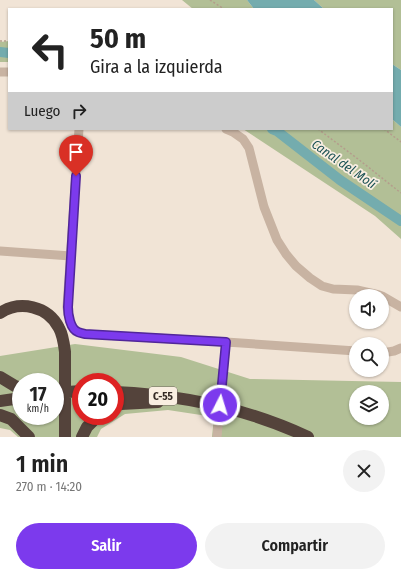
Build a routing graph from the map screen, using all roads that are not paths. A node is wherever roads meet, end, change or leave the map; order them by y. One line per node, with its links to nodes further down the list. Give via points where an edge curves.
1 (80, 130): 4 (lane)
2 (228, 130): 5 (lane, via 243,139 249,148 264,207 277,240 286,254 296,266 322,286)
3 (0, 251): 4 (lane)
4 (71, 256): 9 (lane, via 68,307 70,322 77,332)
5 (349, 290)
6 (389, 300): 7 (lane)
7 (401, 307)
8 (0, 313): 23 (highway, via 19,306 37,308 49,315 60,328 65,352)
9 (226, 342): 11 (lane); 25 (lane)
10 (401, 348): 12 (lane)
11 (349, 351)
12 (389, 352)
13 (0, 377): 14 (highway)
14 (12, 384)
15 (124, 393): 18 (highway, C-55)
16 (12, 399): 17 (highway)
17 (0, 401)
18 (211, 403): 19 (highway); 26 (highway, C-55, via 286,426)
19 (124, 404)
20 (0, 415): 22 (highway, via 10,419)
21 (90, 425): 24 (highway)
22 (24, 434)
23 (65, 437)
24 (82, 437)
25 (217, 437)
26 (308, 437)

